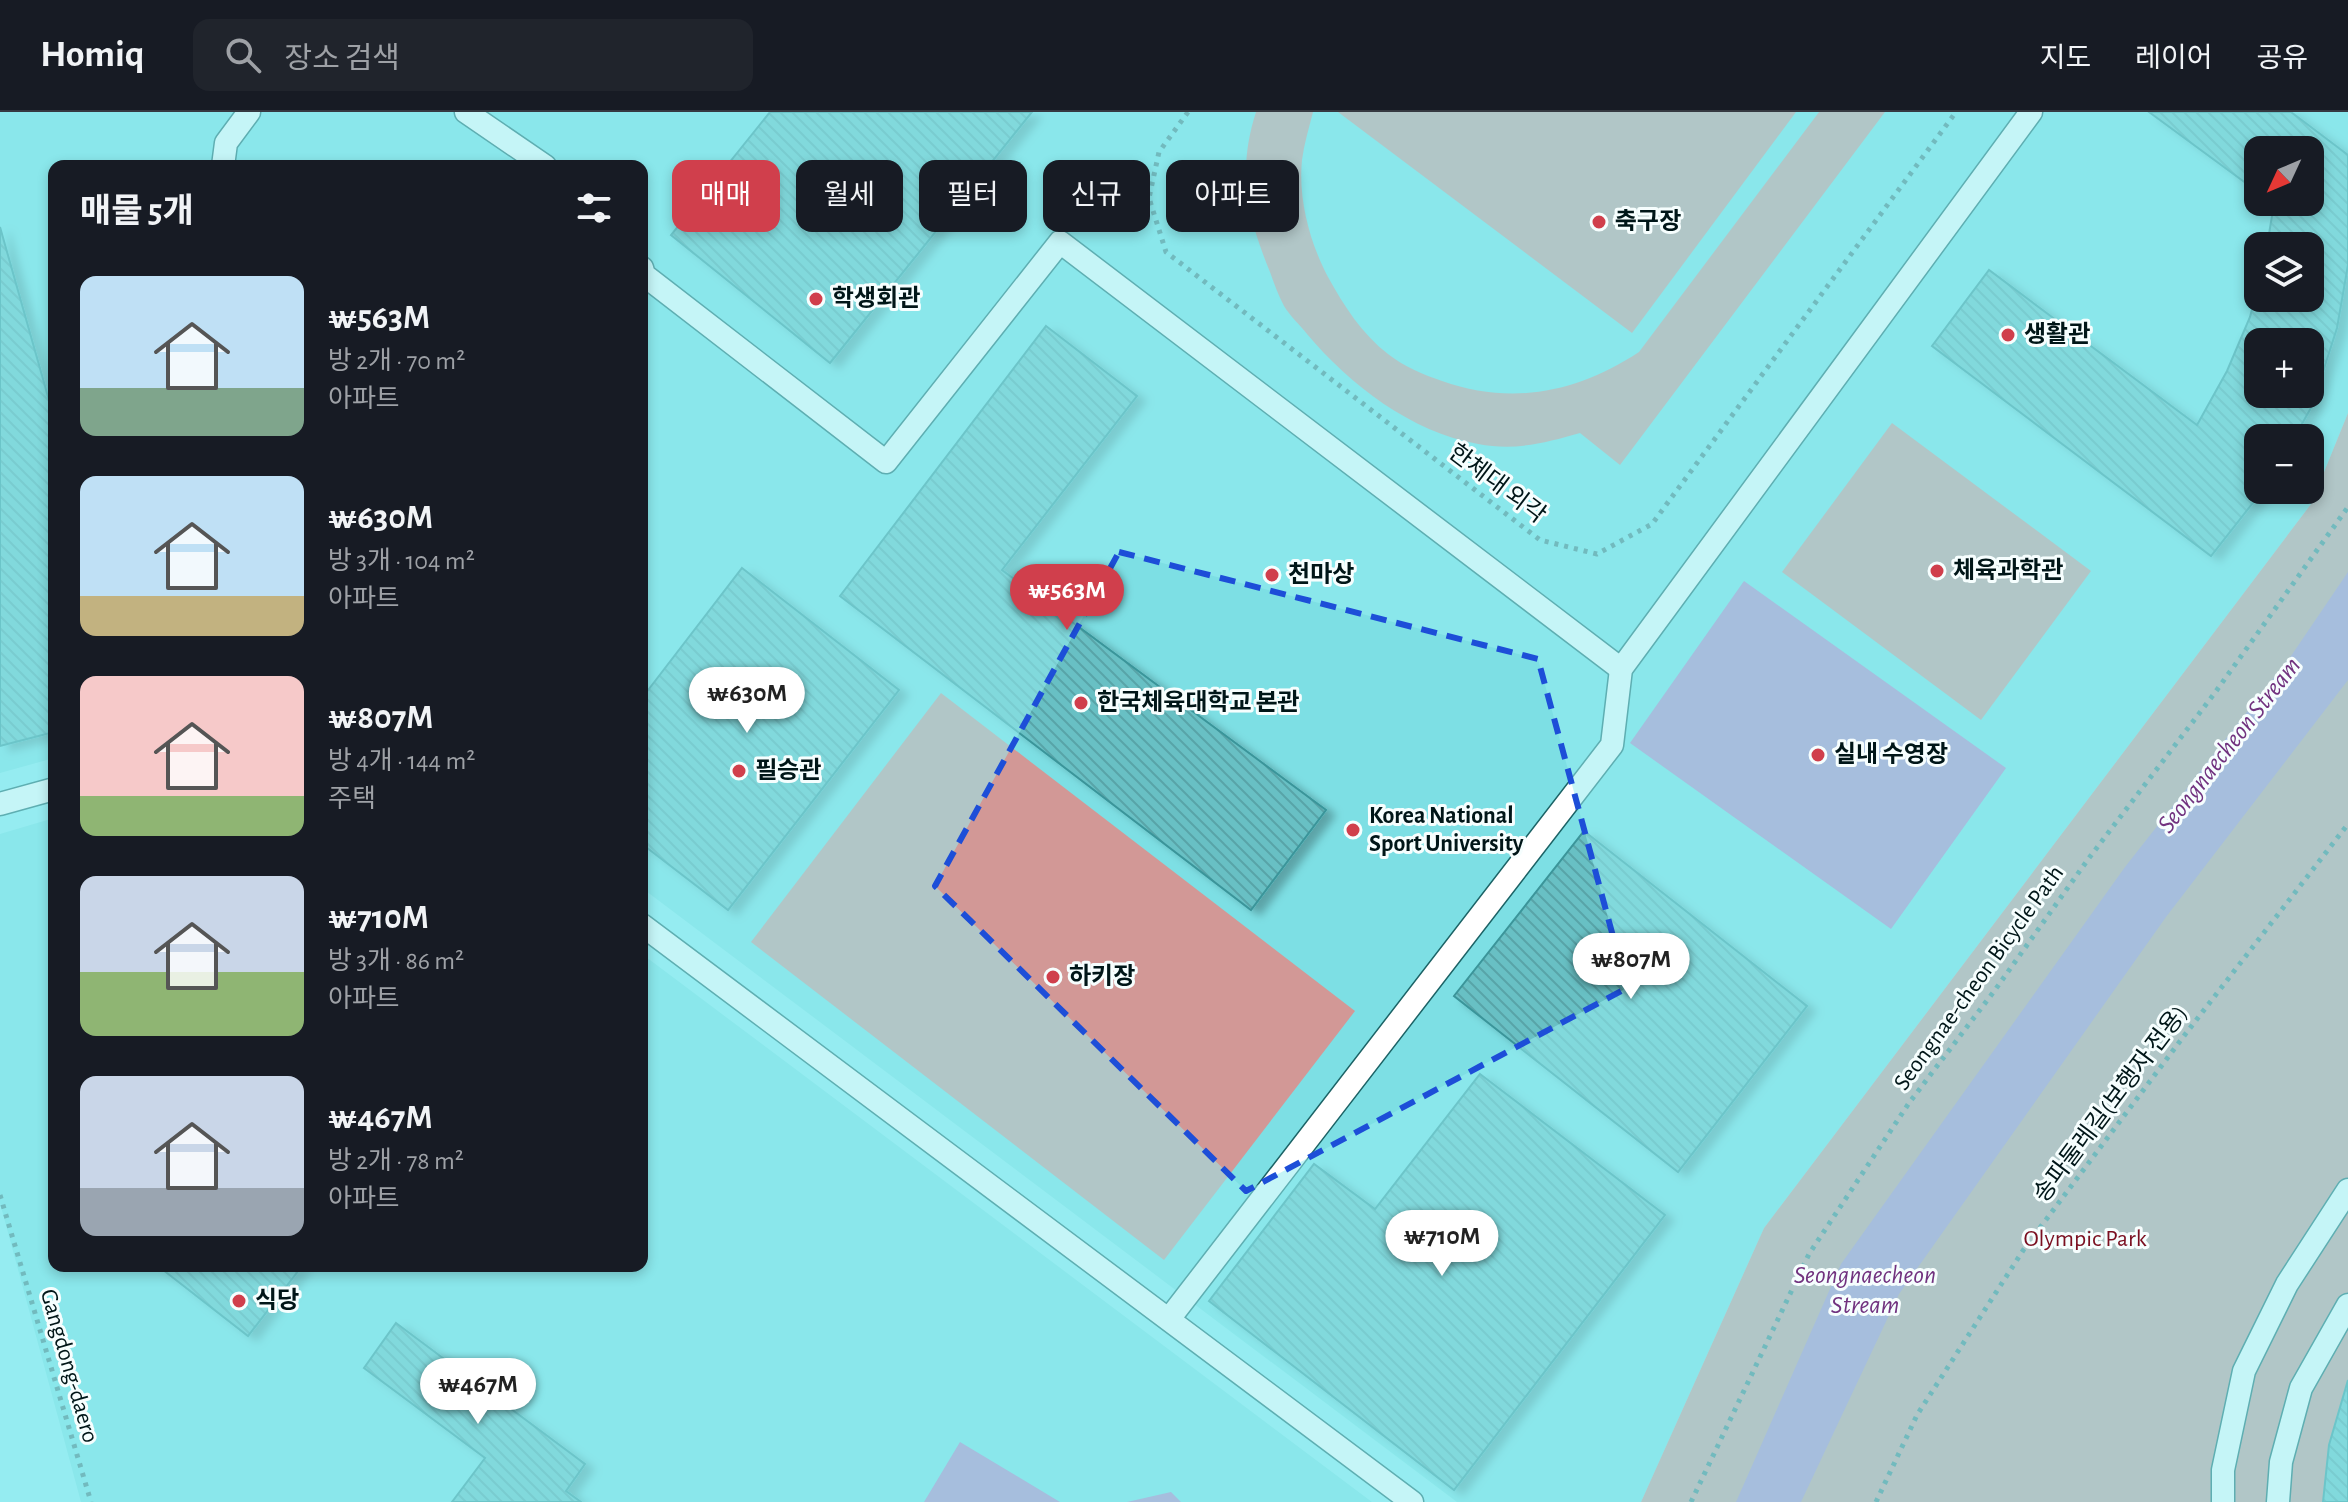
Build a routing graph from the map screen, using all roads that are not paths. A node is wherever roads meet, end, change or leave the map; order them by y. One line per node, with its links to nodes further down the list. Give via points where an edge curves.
1 (249, 112): 4 (lane, via 226,143)
2 (466, 112): 5 (lane)
3 (2031, 112): 7 (lane)
4 (224, 160)
5 (536, 160)
6 (648, 278): 7 (lane, via 886,462 1060,242)
7 (1621, 669): 13 (lane, via 1612,745)
8 (48, 791): 9 (lane)
9 (0, 804)
10 (648, 929): 13 (lane)
11 (2348, 1190): 15 (lane, via 2287,1284 2244,1371 2223,1470)
12 (2348, 1305): 16 (lane, via 2301,1388 2281,1462)
13 (1169, 1319): 14 (lane)
14 (1412, 1502)
15 (2223, 1502)
16 (2278, 1502)

